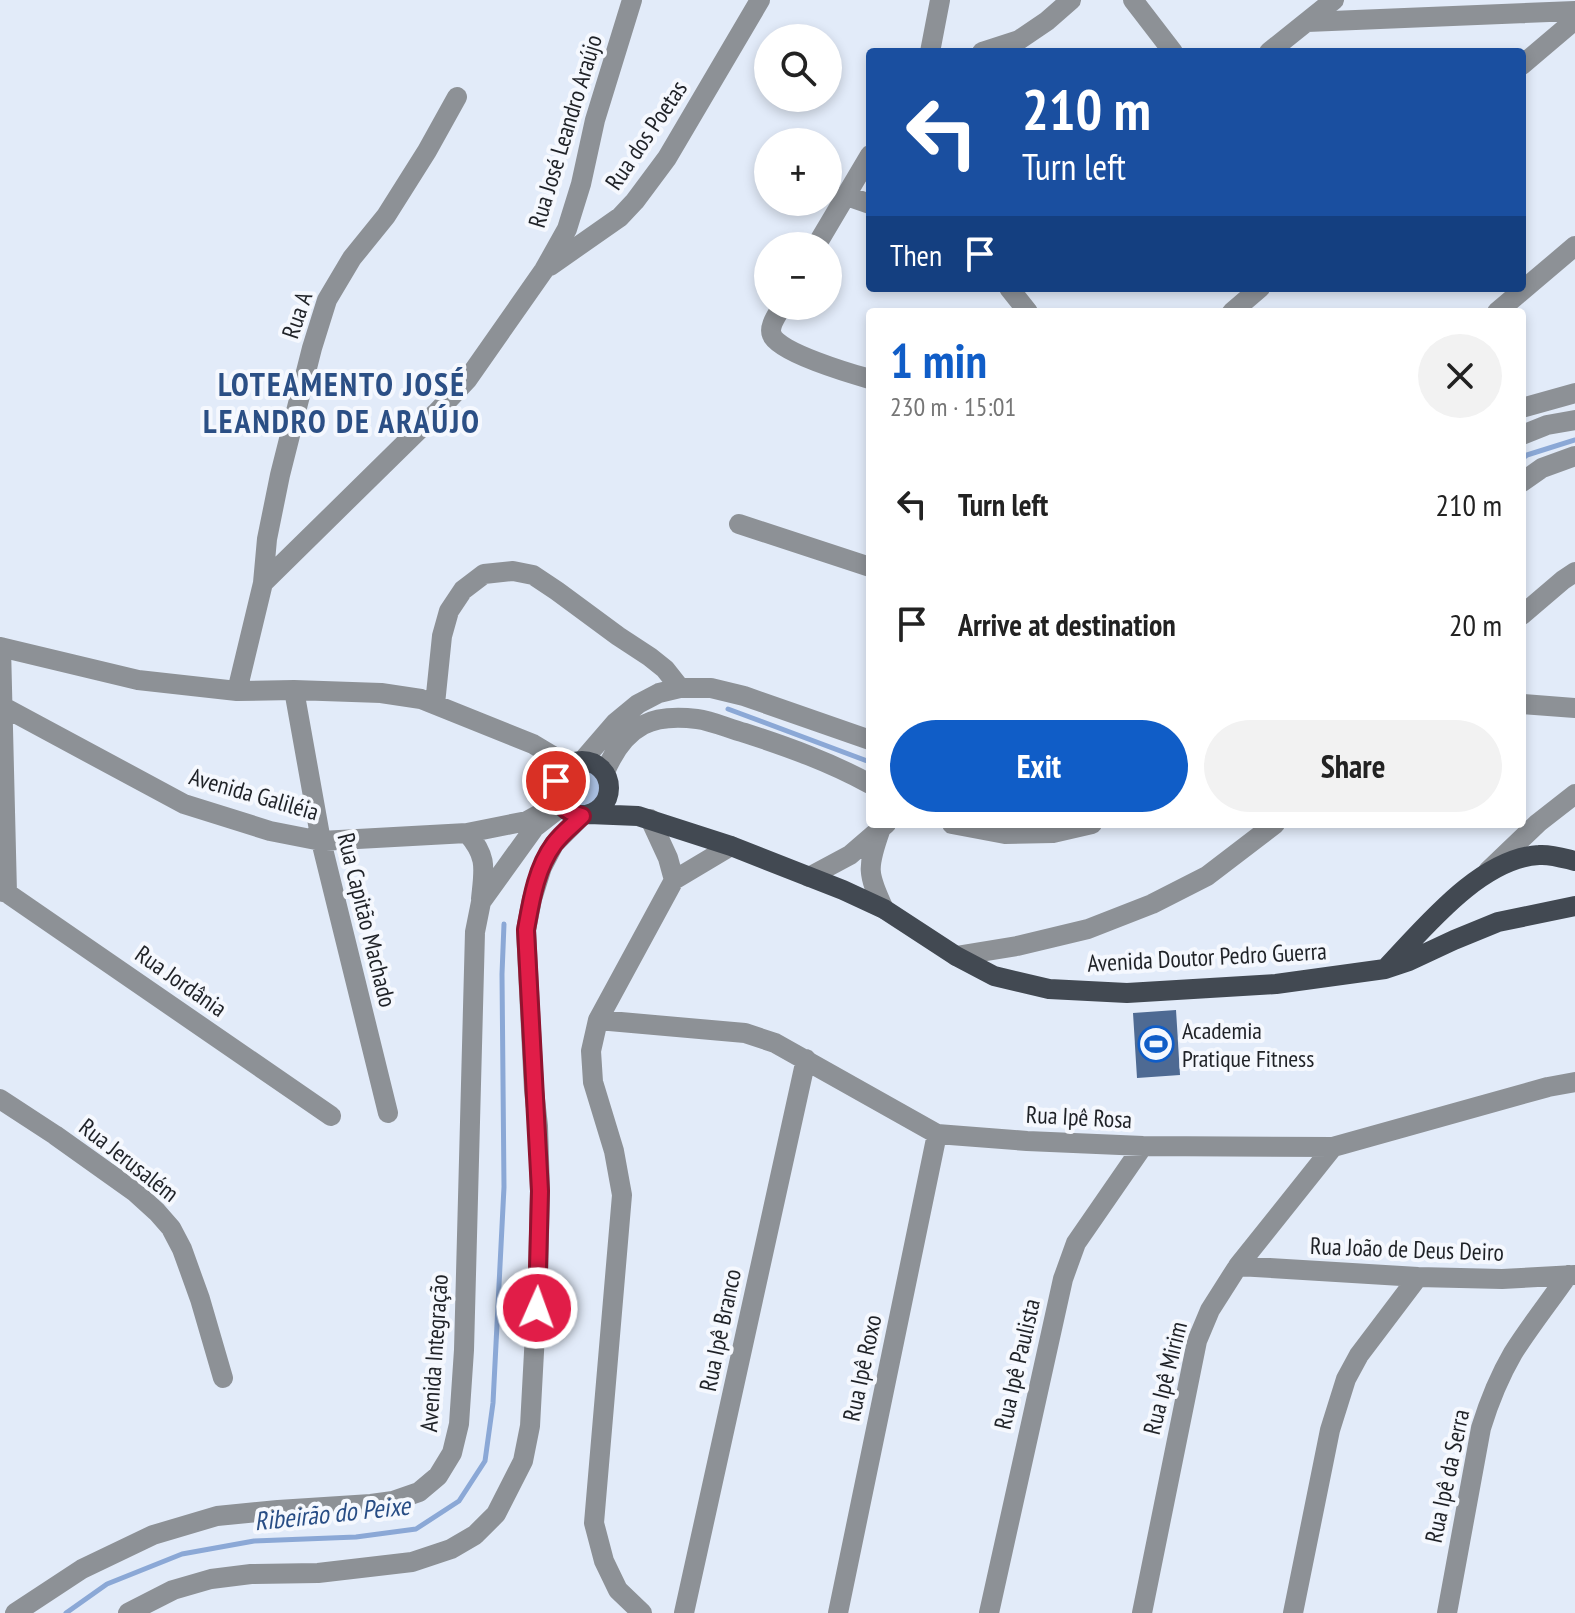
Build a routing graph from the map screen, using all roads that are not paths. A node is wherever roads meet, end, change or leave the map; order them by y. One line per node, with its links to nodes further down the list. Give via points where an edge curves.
1 (632, 0): 22 (street, Rua José Leandro Araújo, via 567,229)
2 (760, 0): 22 (street, Rua dos Poetas, via 667,158 635,201)
3 (940, 0): 11 (street)
4 (1071, 0): 12 (street, via 1019,40)
5 (1133, 0): 13 (street)
6 (1334, 0): 10 (street)
7 (1575, 11): 8 (street)
8 (1522, 14): 10 (street); 15 (street, via 1535,38)
9 (1575, 20): 15 (street)
10 (1307, 22): 14 (street)
11 (931, 48)
12 (994, 48)
13 (1170, 48)
14 (1274, 48)
15 (1530, 59)
16 (457, 97): 39 (street, Rua A, via 386,216 327,300 280,475)
17 (866, 162): 18 (street)
18 (847, 196): 19 (street); 20 (street)
19 (866, 203)
20 (825, 232)
21 (1575, 246): 25 (street)
22 (544, 270): 39 (street, Rua José Leandro Araújo, via 467,380)
23 (1012, 292): 26 (street)
24 (1255, 292): 27 (street)
25 (1517, 302)
26 (1025, 308)
27 (1237, 308)
28 (775, 320): 29 (street, via 772,337 788,350)
29 (866, 378)
30 (1575, 393): 31 (street)
31 (1526, 407)
32 (1575, 420): 33 (street)
33 (1526, 433)
34 (1575, 456): 35 (street)
35 (1526, 479)
36 (739, 524): 37 (street)
37 (866, 566)
38 (1575, 572): 40 (street)
39 (263, 583): 44 (street)
40 (1526, 612)
41 (0, 647): 44 (street, via 138,680); 47 (street)
42 (680, 688): 45 (street, via 658,663 557,591 533,575 513,571 484,574 463,590 449,611); 49 (street, via 744,696); 50 (street, via 638,704)
43 (294, 690): 44 (street); 45 (street, via 381,693); 64 (street, Rua Capitão Machado)
44 (237, 691)
45 (435, 704): 50 (street)
46 (1526, 704): 48 (street)
47 (1, 705): 64 (street, Avenida Galiléia, via 184,804); 71 (street)
48 (1575, 708)
49 (866, 739)
50 (576, 763): 51 (main road, via 599,766); 54 (main road, via 560,772 556,781)
51 (608, 780): 52 (street, via 611,756 625,738 644,724 666,718 700,719 792,748); 55 (main road, via 604,805); 56 (main road, Avenida Doutor Pedro Guerra)
52 (866, 782)
53 (1575, 794): 57 (street)
54 (560, 804): 55 (main road); 63 (street, Avenida Galiléia, via 527,821); 72 (street, Avenida Integração, via 535,827)
55 (585, 815): 56 (main road, Avenida Doutor Pedro Guerra); 93 (street, via 554,844 542,867 526,930 538,1126 538,1278 530,1426 523,1461 496,1514 451,1549 412,1562 211,1579 173,1590)
56 (644, 818): 65 (main road, Avenida Doutor Pedro Guerra); 70 (street, via 668,858)
57 (1538, 823): 66 (street); 68 (street)
58 (882, 828): 69 (street, via 850,855)
59 (883, 828): 74 (street, via 871,857 871,882)
60 (973, 828): 61 (street, via 1005,834)
61 (1075, 828)
62 (1270, 828): 77 (street, via 1207,876 1152,904 1088,929)
63 (467, 833): 64 (street, Avenida Galiléia); 72 (street, via 483,857)
64 (321, 841): 83 (street, Rua Capitão Machado)
65 (731, 846): 69 (main road, Avenida Doutor Pedro Guerra); 70 (street)
66 (1552, 855): 67 (main road); 68 (main road, via 1519,859)
67 (1575, 861)
68 (1485, 874): 75 (main road)
69 (809, 877): 74 (main road, Avenida Doutor Pedro Guerra)
70 (674, 880): 79 (street)
71 (3, 892): 84 (street, Rua Jordânia)
72 (481, 902): 92 (street, Avenida Integração, via 475,932 460,1409 452,1453 438,1476 419,1492 393,1501 217,1516 153,1535 82,1569)
73 (1574, 905): 76 (main road, Avenida Doutor Pedro Guerra, via 1498,922)
74 (884, 909): 77 (main road, Avenida Doutor Pedro Guerra)
75 (1443, 909): 76 (main road); 78 (main road)
76 (1454, 940): 78 (main road, Avenida Doutor Pedro Guerra)
77 (956, 956): 78 (main road, Avenida Doutor Pedro Guerra, via 994,976 1049,989 1127,993 1276,984)
78 (1385, 969)
79 (598, 1020): 80 (street, Rua Ipê Rosa, via 745,1033); 94 (street, via 591,1051 593,1082 622,1195 594,1523 618,1590)
80 (806, 1059): 85 (street, Rua Ipê Rosa); 95 (street, Rua Ipê Branco)
81 (1575, 1082): 87 (street, Rua Ipê Rosa)
82 (0, 1099): 91 (street, Rua Jerusalém, via 135,1192 171,1228 200,1299)
83 (388, 1113)
84 (331, 1116)
85 (937, 1134): 86 (street, Rua Ipê Rosa); 96 (street, Rua Ipê Roxo)
86 (1143, 1146): 87 (street, Rua Ipê Rosa); 97 (street, Rua Ipê Paulista, via 1076,1243 1063,1279)
87 (1333, 1147): 88 (street, Rua Ipê Mirim)
88 (1238, 1266): 90 (street, Rua João de Deus Deiro); 98 (street, Rua Ipê Mirim, via 1197,1341)
89 (1572, 1275): 90 (street, Rua João de Deus Deiro); 100 (street, Rua Ipê da Serra, via 1513,1353 1489,1402)
90 (1418, 1277): 99 (street, via 1346,1379 1330,1430)
91 (223, 1378)
92 (15, 1613)
93 (128, 1613)
94 (642, 1613)
95 (684, 1613)
96 (838, 1613)
97 (989, 1613)
98 (1142, 1613)
99 (1293, 1613)
100 (1447, 1613)

